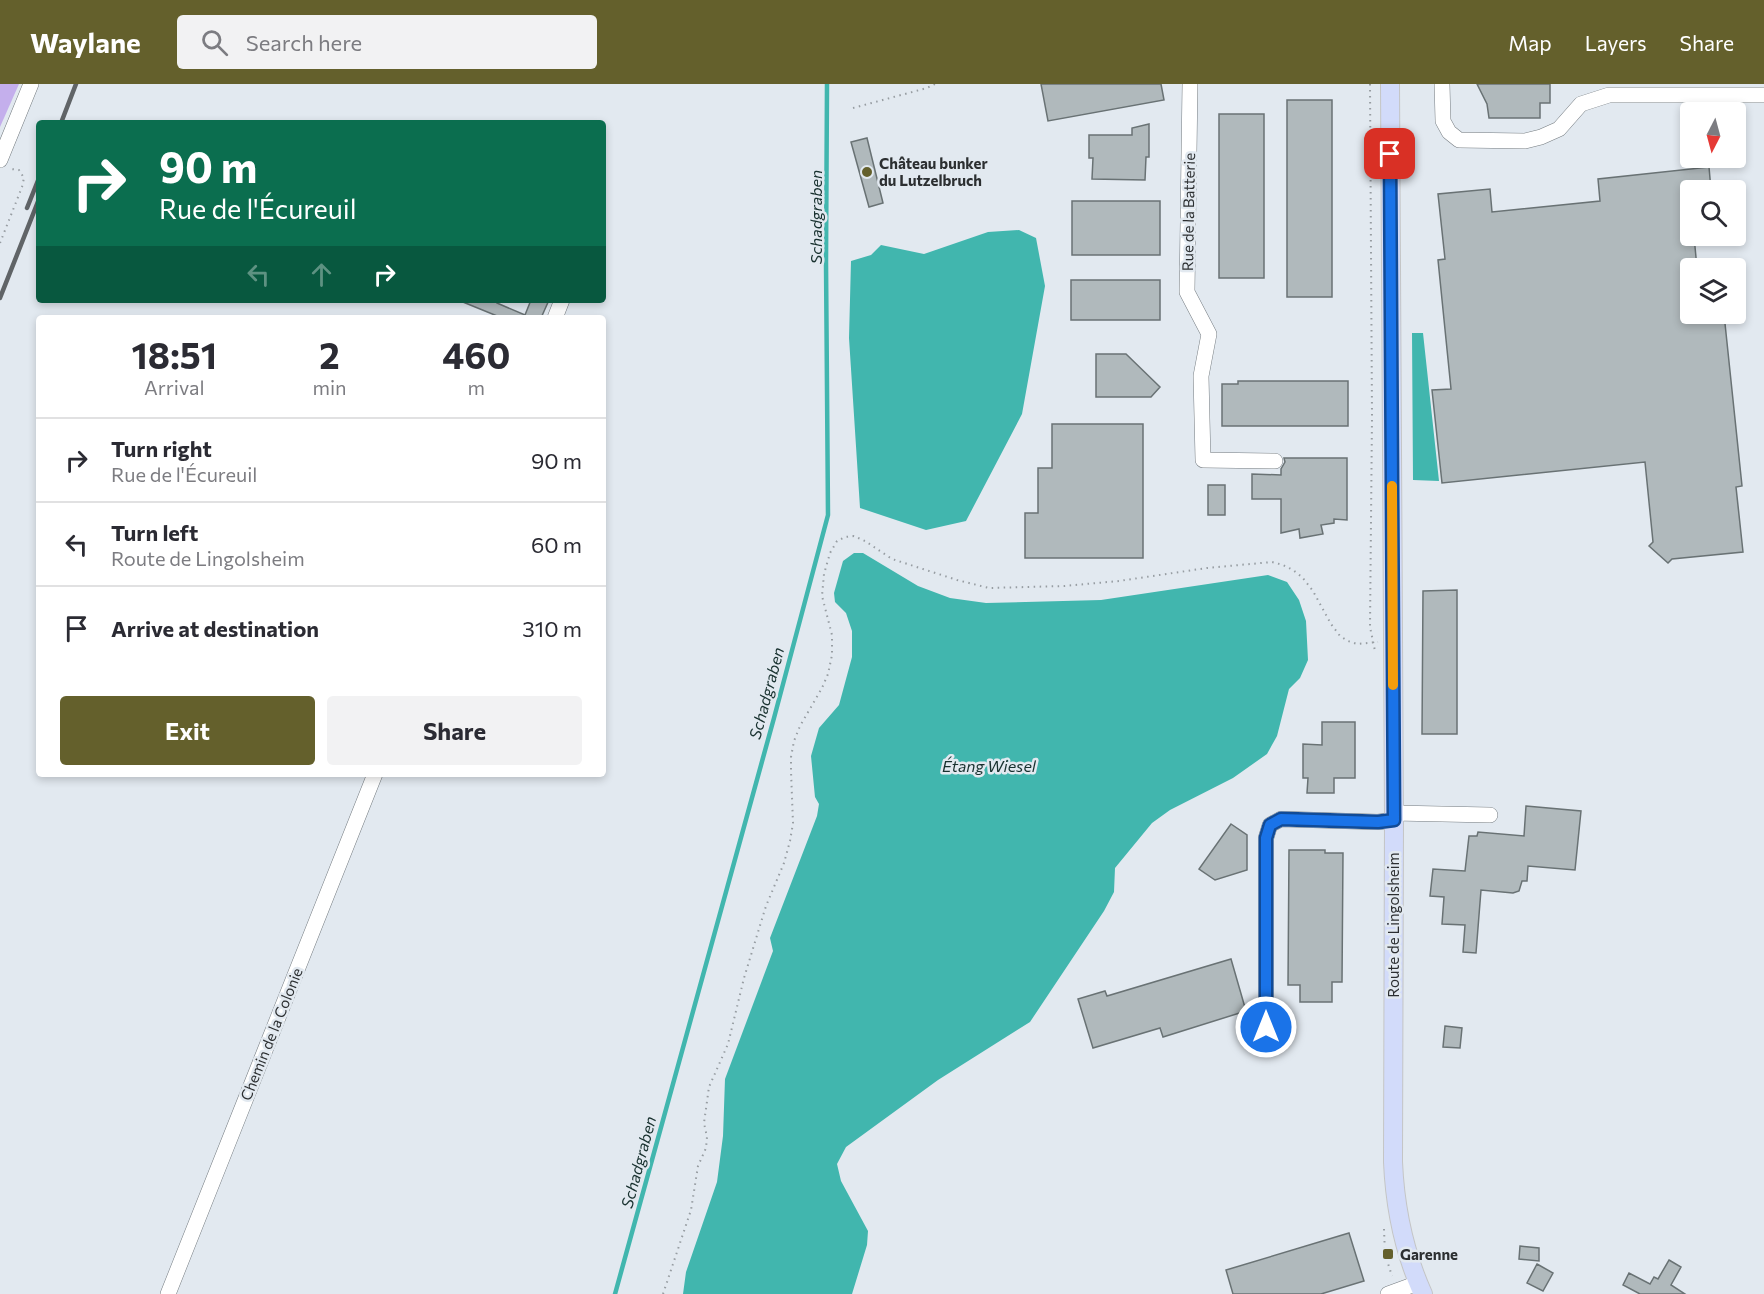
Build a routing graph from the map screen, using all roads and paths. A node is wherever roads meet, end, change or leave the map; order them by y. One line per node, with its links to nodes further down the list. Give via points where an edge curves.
1 (31, 84): 8 (street, via 9,138)
2 (935, 84): 7 (path)
3 (1190, 84): 10 (street, Rue de la Batterie, via 1187,292 1209,334 1200,376 1203,460)
4 (1390, 84): 11 (main road, Route de Lingolsheim)
5 (1442, 84): 6 (street, via 1443,121 1459,140 1525,141 1541,137 1559,129 1581,104 1609,95)
6 (1764, 95)
7 (853, 108)
8 (4, 164): 9 (path, via 20,170 24,178)
9 (0, 243)
10 (1275, 461)
11 (1393, 642): 14 (main road, Route de Lingolsheim); 18 (path, via 1348,642 1331,624 1302,577 1272,562 1108,582 989,588 892,559 854,536 837,541 830,553 822,596 832,635 832,655 822,688 794,741 790,841 744,978 728,1044 709,1087 704,1122 706,1148 698,1166 691,1210)
12 (374, 777): 17 (street, Chemin de la Colonie)
13 (1490, 815): 14 (street)
14 (1394, 817): 15 (street, via 1378,822 1281,819 1270,825 1266,838); 16 (main road, Route de Lingolsheim, via 1393,1178 1404,1245)
15 (1266, 1027)
16 (1420, 1289): 19 (street)
17 (168, 1294)
18 (663, 1294)
19 (1388, 1294)

